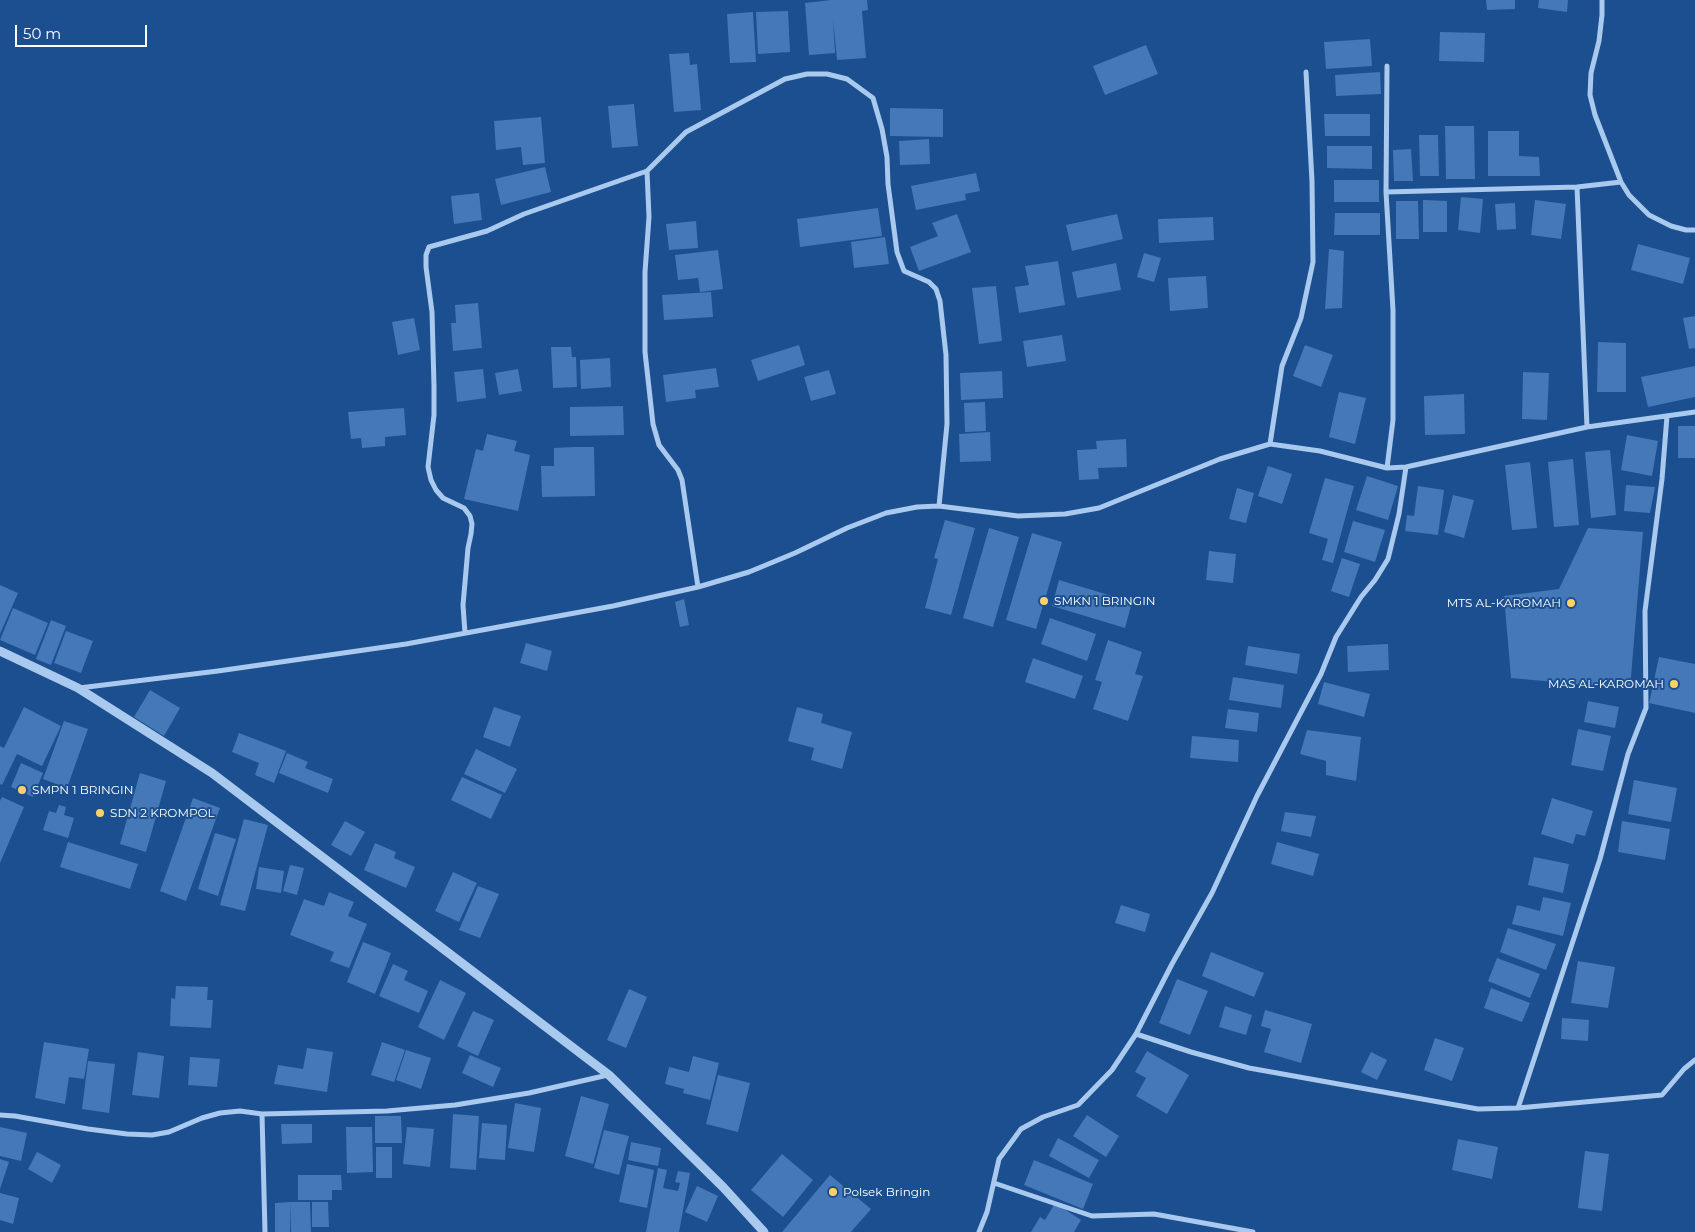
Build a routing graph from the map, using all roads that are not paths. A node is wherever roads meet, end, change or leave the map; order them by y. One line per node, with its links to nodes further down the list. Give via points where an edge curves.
1 (1602, 0): 5 (street, via 1590,95)
2 (1387, 66): 7 (street)
3 (1306, 72): 12 (street, via 1313,262 1301,318 1282,366)
4 (647, 171): 15 (street, via 686,132 785,79 827,74 847,79 872,98 887,157 897,252 904,270 936,288 940,301 946,355 947,424); 16 (street, via 645,352 653,424 660,445 682,480); 17 (street, via 524,214 487,231 437,244 430,247 426,255 432,312 434,386 428,467 436,490 443,498 464,508 472,524 463,605)
5 (1621, 182): 6 (street); 8 (street, via 1650,216 1671,226)
6 (1577, 187): 7 (street); 11 (street)
7 (1386, 192): 14 (street, via 1393,310 1393,420)
8 (1695, 230)
9 (1695, 412): 10 (street)
10 (1667, 416): 11 (street); 23 (street, via 1645,611 1646,708 1628,754 1600,860)
11 (1587, 427): 13 (street)
12 (1270, 444): 14 (street, via 1320,451); 15 (street, via 1220,459 1099,508 1065,514 1018,516)
13 (1406, 467): 14 (street); 20 (street, via 1388,559 1336,637 1321,674 1257,796 1212,893)
14 (1387, 468)
15 (939, 506): 16 (street, via 886,513 795,554)
16 (698, 587): 17 (street)
17 (465, 633): 19 (street, via 406,644)
18 (0, 651): 19 (street)
19 (78, 688): 22 (street, via 212,773)
20 (1136, 1034): 23 (street, via 1249,1068 1478,1109); 26 (street, via 1112,1070 1078,1105 1043,1117 1021,1129 999,1159)
21 (1695, 1060): 23 (street, via 1662,1095)
22 (609, 1075): 24 (street, via 455,1105 387,1111); 28 (street)
23 (1518, 1108)
24 (262, 1114): 25 (street, via 220,1113 152,1135); 27 (street)
25 (0, 1115)
26 (994, 1183): 29 (street); 30 (street, via 1092,1216 1154,1214)
27 (265, 1232)
28 (764, 1232)
29 (980, 1232)
30 (1253, 1232)

